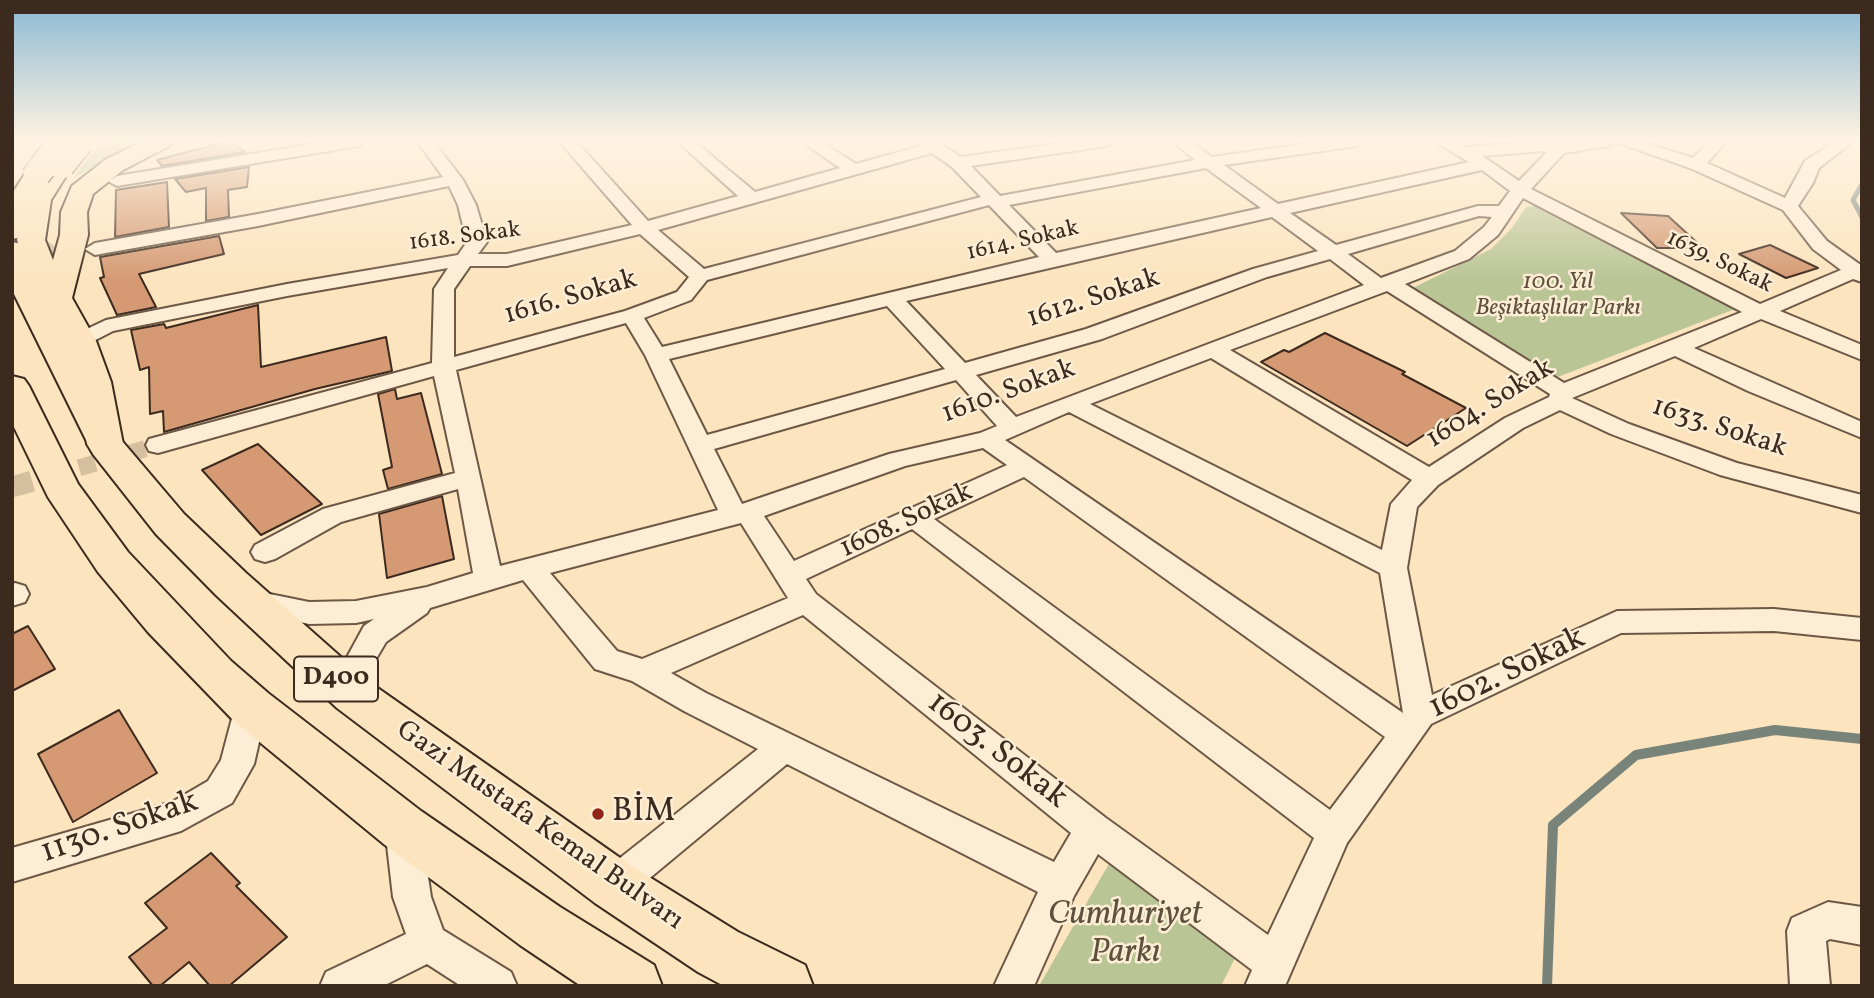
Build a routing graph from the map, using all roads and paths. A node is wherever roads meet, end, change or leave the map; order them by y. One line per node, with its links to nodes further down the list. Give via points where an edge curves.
1 (29, 188): 27 (main road)
2 (41, 188): 36 (main road, via 31,240)
3 (56, 188): 20 (main road, Gazi Mustafa Kemal Bulvarı)
4 (68, 188): 20 (main road)
5 (84, 188): 36 (main road, via 74,212 74,235)
6 (418, 188): 29 (street)
7 (458, 188): 31 (street, via 477,242)
8 (608, 188): 26 (street)
9 (739, 188): 21 (street)
10 (786, 188): 21 (street, 1618. Sokak)
11 (981, 188): 22 (street)
12 (1068, 188): 22 (street, 1616. Sokak)
13 (1244, 188): 24 (street)
14 (1377, 188): 24 (street, 1614. Sokak)
15 (1517, 188): 19 (street, 1639. Sokak)
16 (1522, 188): 19 (street, 1610. Sokak)
17 (1748, 188): 23 (street)
18 (1801, 188): 23 (street)
19 (1520, 190): 25 (street, 1610. Sokak); 38 (street, 1639. Sokak)
20 (58, 196): 28 (main road, Gazi Mustafa Kemal Bulvarı)
21 (750, 197): 26 (street, 1618. Sokak)
22 (994, 201): 32 (street); 34 (street, 1616. Sokak)
23 (1789, 206): 33 (street, via 1820,245)
24 (1274, 210): 30 (street); 32 (street, 1614. Sokak)
25 (1503, 212): 30 (street, 1612. Sokak, via 1478,211); 35 (street, 1610. Sokak, via 1491,231 1462,255)
26 (644, 228): 31 (street, 1618. Sokak, via 508,260); 34 (street)
27 (12, 231)
28 (33, 248): 54 (main road, Gazi Mustafa Kemal Bulvarı / D400, via 25,286)
29 (94, 249)
30 (1332, 254): 35 (street, 1633. Sokak); 46 (street, 1612. Sokak, via 1260,273 1094,334)
31 (463, 260): 40 (street, 1618. Sokak, via 106,327); 45 (street, via 444,289)
32 (1052, 260): 37 (street, 1614. Sokak)
33 (1858, 274): 38 (street, 1604. Sokak)
34 (701, 276): 39 (street, 1616. Sokak, via 684,296)
35 (1385, 285): 42 (street, 1610. Sokak); 47 (street, 1633. Sokak)
36 (58, 296): 40 (main road)
37 (891, 298): 44 (street, 1614. Sokak); 46 (street)
38 (1761, 313): 41 (street, 1604. Sokak); 43 (street, 1639. Sokak)
39 (632, 315): 44 (street, 1603. Sokak); 45 (street, 1616. Sokak)
40 (80, 341): 54 (main road, via 94,382)
41 (1676, 348): 47 (street, 1604. Sokak); 50 (street)
42 (1212, 349): 49 (street, 1610. Sokak); 57 (street)
43 (1862, 353)
44 (656, 355): 53 (street, 1603. Sokak)
45 (443, 365): 52 (street, 1616. Sokak); 56 (street)
46 (959, 373): 51 (street); 53 (street, 1612. Sokak)
47 (1561, 397): 57 (street, 1604. Sokak); 58 (street, 1633. Sokak, via 1620,429 1729,469)
48 (15, 398): 71 (main road, D400, via 61,488 113,562 163,620)
49 (1070, 403): 51 (street, 1610. Sokak); 62 (street)
50 (1862, 431)
51 (999, 433): 55 (street); 59 (street, 1610. Sokak, via 898,460)
52 (158, 445)
53 (701, 445): 59 (street, 1603. Sokak)
54 (106, 446): 67 (main road, Gazi Mustafa Kemal Bulvarı / D400, via 170,524)
55 (1025, 467): 60 (street, 1608. Sokak); 72 (street)
56 (469, 478): 61 (street, via 332,515); 64 (street)
57 (1429, 479): 62 (street, 1604. Sokak, via 1404,504)
58 (1862, 504)
59 (741, 513): 63 (street, 1610. Sokak); 65 (street, 1603. Sokak)
60 (916, 519): 65 (street, 1608. Sokak); 76 (street)
61 (265, 552)
62 (1392, 568): 72 (street, 1604. Sokak)
63 (530, 569): 64 (street, 1610. Sokak); 69 (street, via 606,660)
64 (488, 579): 66 (street, 1610. Sokak)
65 (797, 589): 69 (street, 1608. Sokak); 75 (street, 1603. Sokak)
66 (427, 598): 67 (street, via 356,612 309,612); 70 (street, 1610. Sokak, via 375,634 360,659)
67 (249, 601): 70 (main road, Gazi Mustafa Kemal Bulvarı / D400)
68 (1862, 629): 72 (street, 1602. Sokak, via 1774,620 1618,622)
69 (643, 672): 73 (street)
70 (353, 695): 79 (main road, Gazi Mustafa Kemal Bulvarı / D400)
71 (251, 707): 74 (main road, D400); 77 (street, 1130. Sokak, via 237,764 220,792 181,815)
72 (1414, 725): 76 (street, 1602. Sokak)
73 (784, 747): 78 (street); 79 (street)
74 (403, 828): 81 (street, via 412,897); 85 (main road, D400)
75 (1093, 829): 78 (street); 82 (street, 1603. Sokak)
76 (1334, 833): 82 (street, 1602. Sokak)
77 (12, 865)
78 (1061, 884): 87 (street)
79 (614, 885): 86 (main road, Gazi Mustafa Kemal Bulvarı / D400, via 718,952)
80 (1862, 926): 88 (street, via 1828,920 1806,931)
81 (429, 943): 83 (street); 84 (street)
82 (1270, 974)
83 (340, 986)
84 (497, 986)
85 (633, 986)
86 (784, 986)
87 (1014, 986)
88 (1810, 986)

